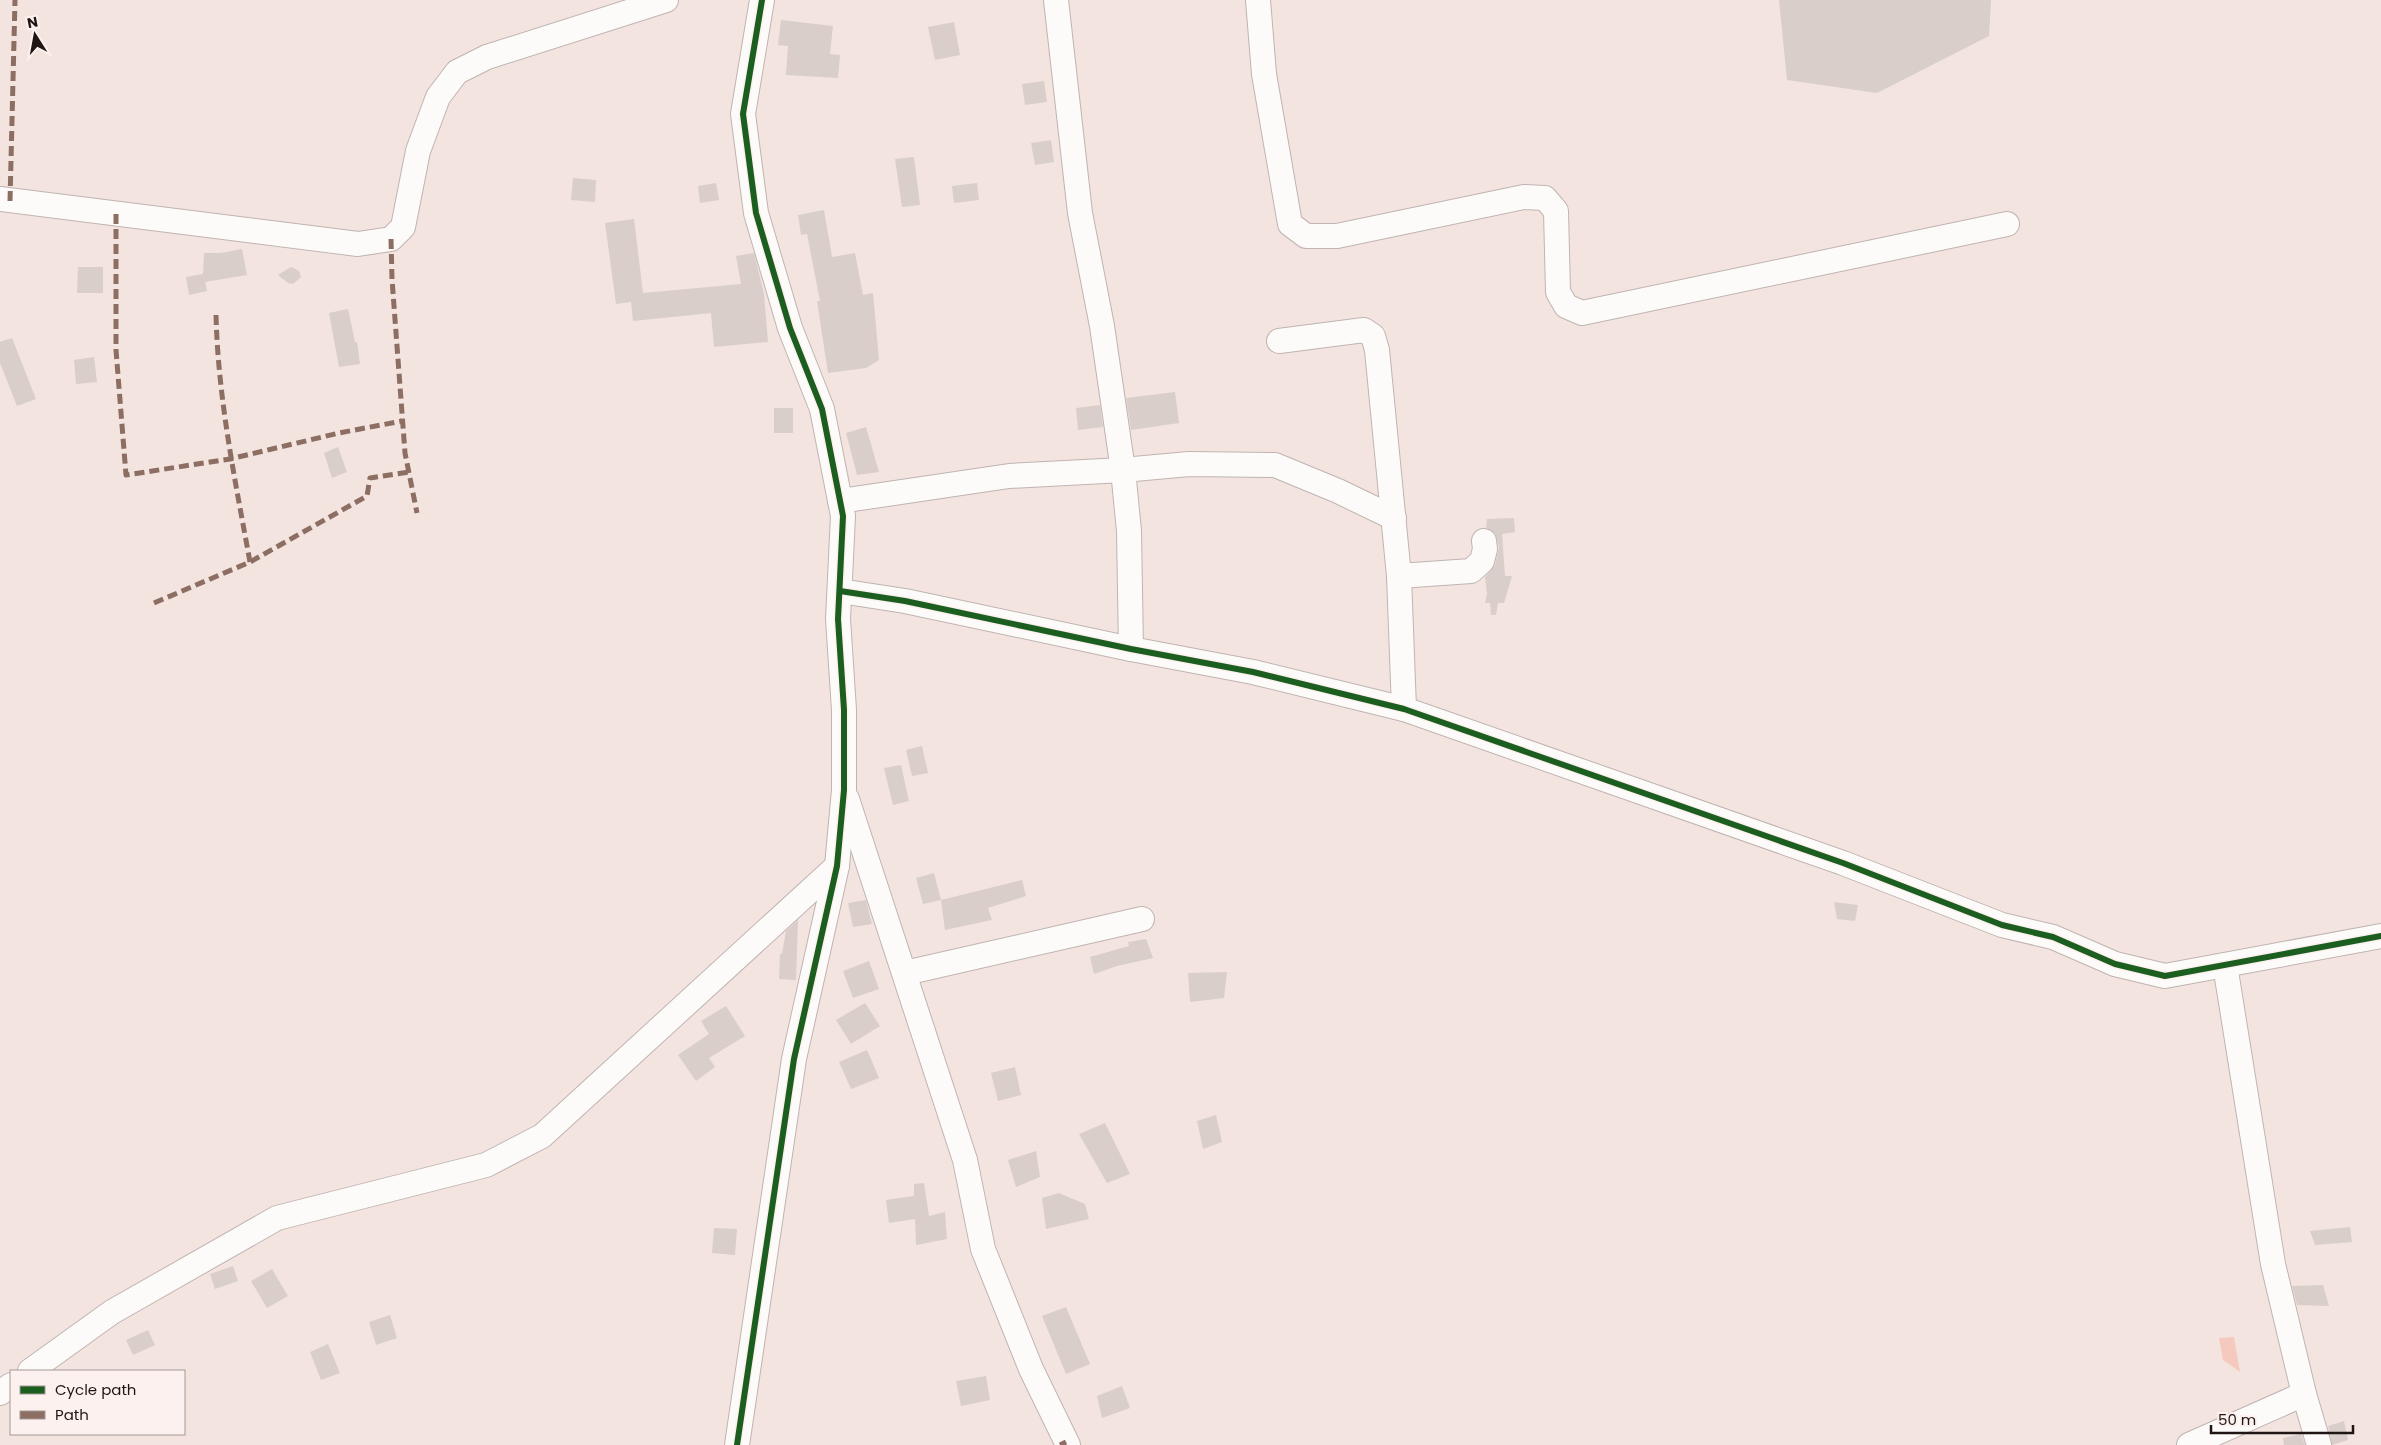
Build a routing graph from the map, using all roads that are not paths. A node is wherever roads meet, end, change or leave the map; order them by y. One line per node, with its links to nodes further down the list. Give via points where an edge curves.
1 (666, 0): 5 (street, via 487,57 457,72 438,97 418,151 403,227 391,239 358,244)
2 (762, 0): 9 (street, via 743,114 756,213 790,328 822,409)
3 (1056, 0): 8 (street, via 1080,213 1102,326)
4 (1258, 0): 6 (street, via 1264,74 1290,224 1306,236 1337,236 1524,197 1545,198 1556,211 1558,292 1566,306 1582,313)
5 (0, 199)
6 (2007, 224)
7 (1279, 341): 10 (street, via 1364,330 1373,336)
8 (1123, 470): 9 (street, via 1009,476); 10 (street, via 1189,464 1275,466 1346,494); 14 (street, via 1129,531)
9 (840, 502): 13 (street, via 843,516)
10 (1394, 518): 12 (street)
11 (1484, 541): 12 (street, via 1482,562 1471,571)
12 (1399, 576): 15 (street)
13 (840, 591): 14 (street, via 905,601); 16 (street, via 838,619 844,710)
14 (1131, 649): 15 (street, via 1253,672)
15 (1404, 709): 20 (street, via 1843,864 2002,925 2052,937 2115,964 2165,976)
16 (844, 790): 17 (street); 21 (street)
17 (837, 866): 22 (street, via 542,1136 486,1165 277,1218 112,1312); 24 (street, via 794,1059)
18 (1142, 920): 21 (street)
19 (2381, 936): 20 (street)
20 (2226, 965): 23 (street, via 2273,1264)
21 (905, 974): 25 (street, via 965,1160 983,1249 1031,1370)
22 (31, 1370)
23 (2304, 1394): 26 (street); 27 (street)
24 (737, 1445)
25 (1068, 1445)
26 (2190, 1445)
27 (2319, 1445)

